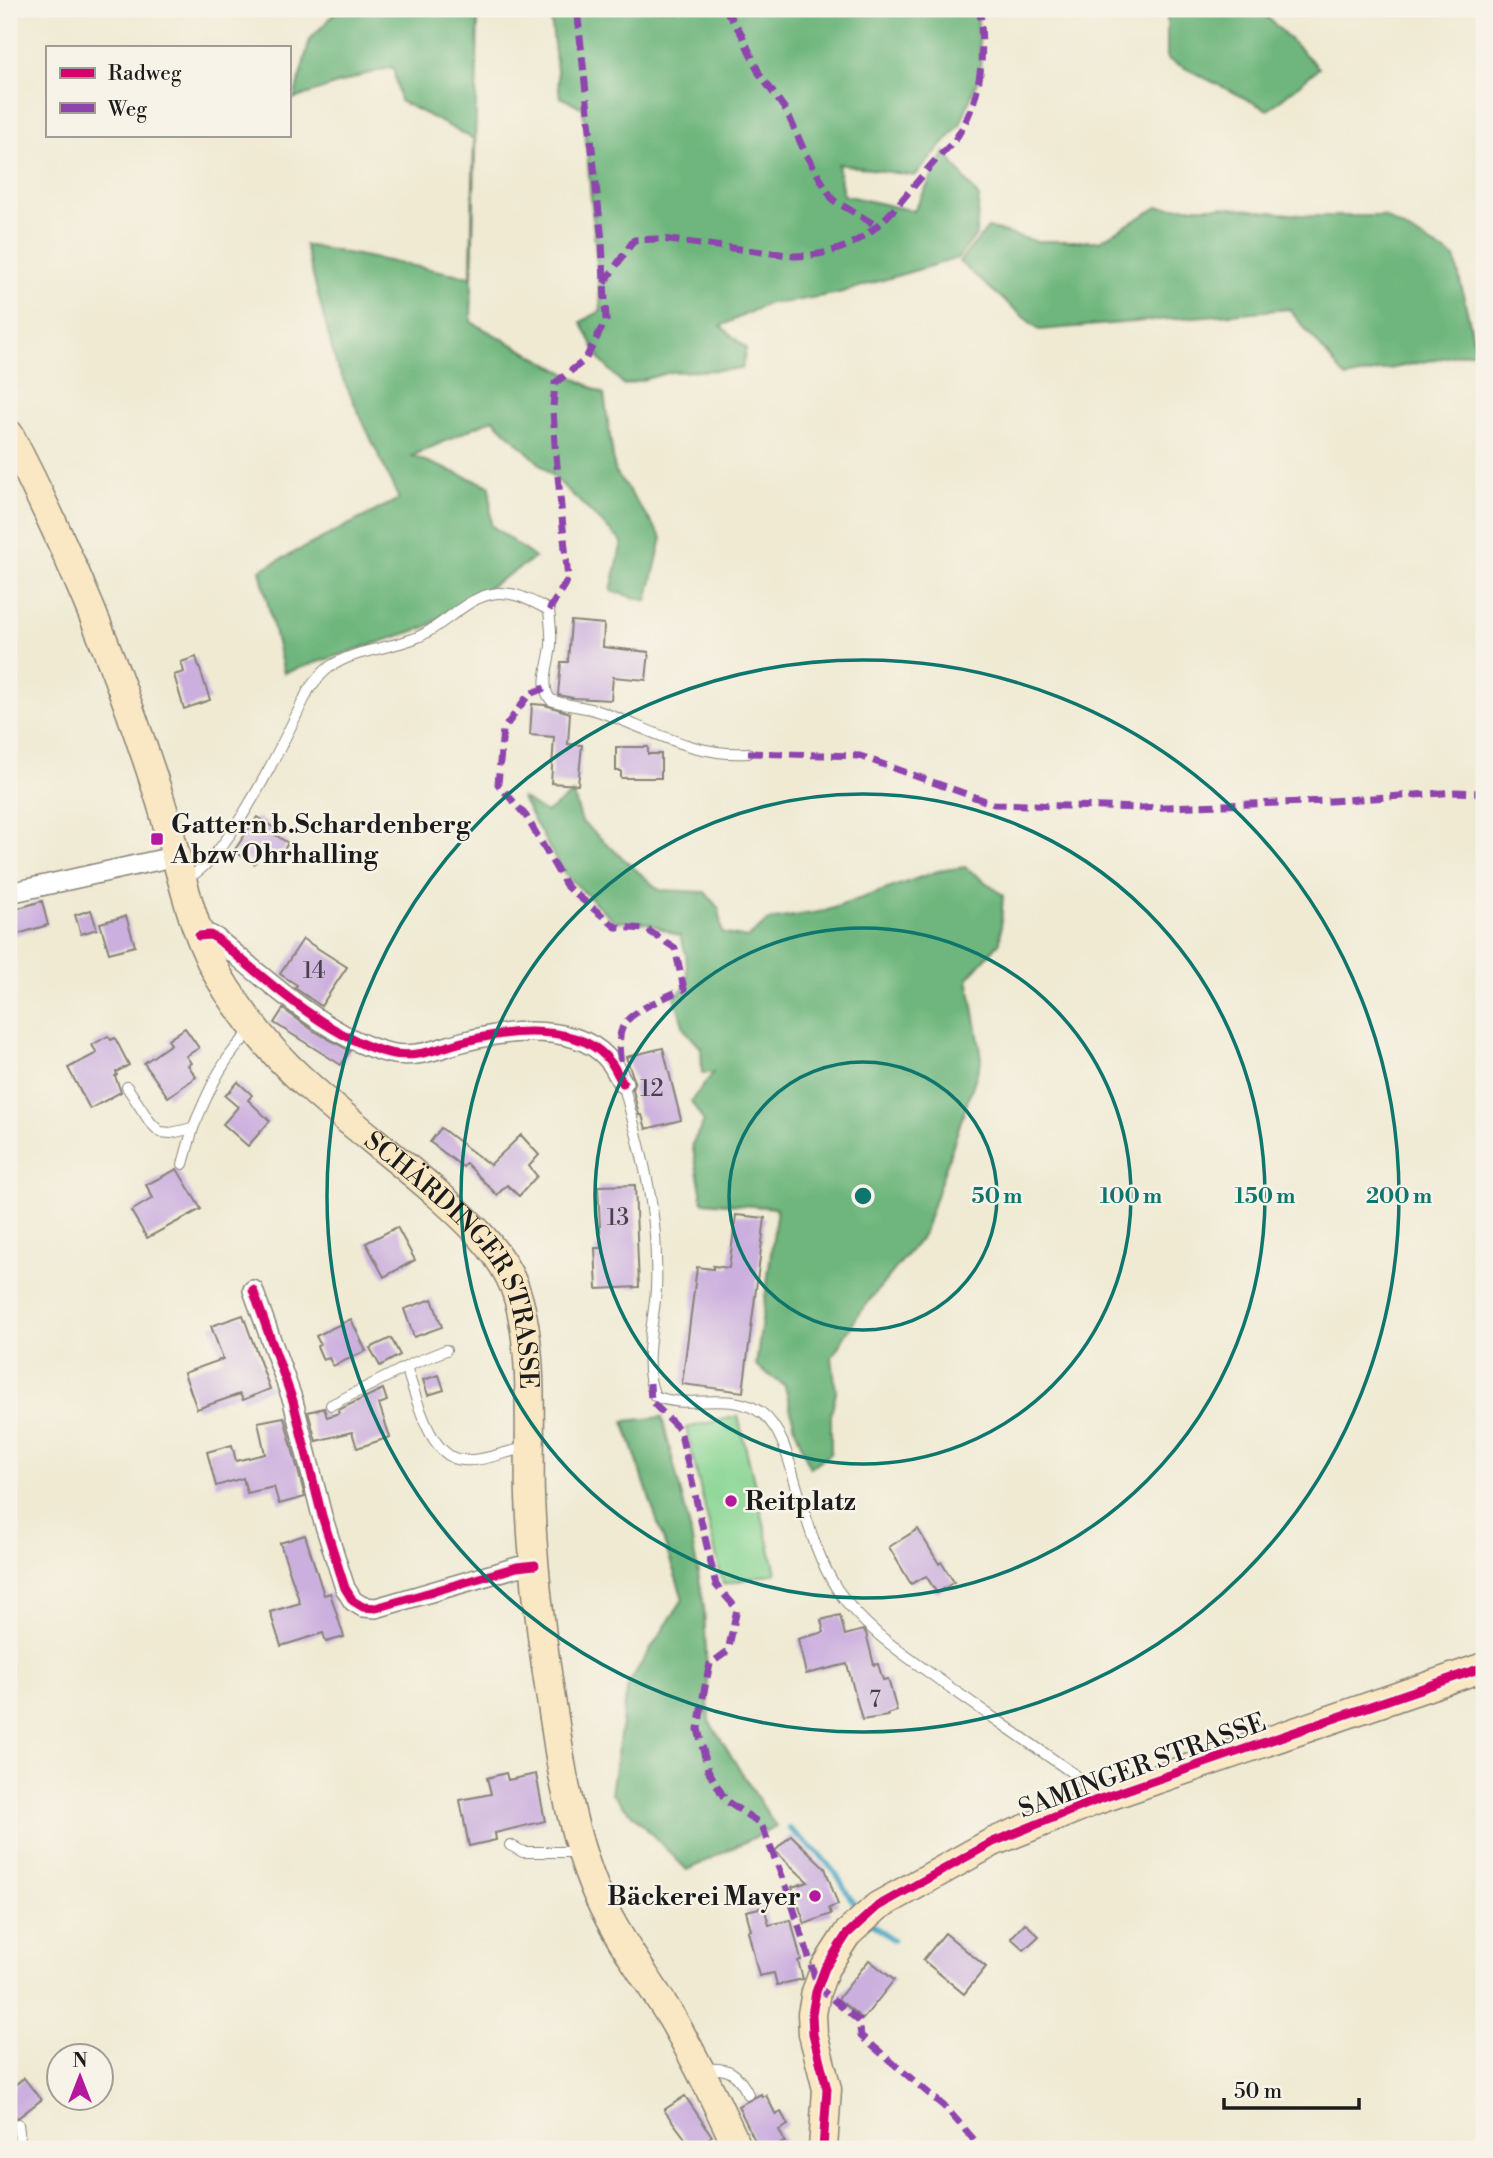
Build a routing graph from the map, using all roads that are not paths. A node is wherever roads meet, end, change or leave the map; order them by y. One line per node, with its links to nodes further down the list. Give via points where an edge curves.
1 (9, 434): 3 (main road, SCHÄRDINGER STRASSE, via 71,562 157,788)
2 (748, 753): 3 (lane, via 694,749 596,710 551,700 545,688 552,643 549,610 512,594 487,595 418,637 347,658 317,677 255,795 229,834 192,877)
3 (180, 867): 4 (street); 5 (main road, SCHÄRDINGER STRASSE)
4 (9, 893)
5 (199, 936): 6 (main road, SCHÄRDINGER STRASSE, via 225,987); 7 (street, via 216,938 282,993 337,1030 386,1052 406,1056 491,1036 554,1034 597,1049)
6 (255, 1028): 9 (lane, via 237,1044 214,1078); 15 (main road, SCHÄRDINGER STRASSE, via 298,1077 461,1216 501,1261 523,1318)
7 (623, 1083): 18 (lane, via 648,1178 655,1235 649,1365 655,1396 728,1401 750,1406 771,1421 783,1442 820,1555 849,1605 884,1640 1074,1774)
8 (127, 1087): 9 (lane, via 160,1132)
9 (193, 1128): 10 (lane)
10 (183, 1164)
11 (253, 1290): 16 (street, via 293,1401 322,1516 353,1601 376,1608)
12 (446, 1350): 13 (lane)
13 (406, 1367): 14 (lane); 15 (lane, via 432,1437 450,1457 477,1459)
14 (331, 1405)
15 (529, 1448): 16 (main road, SCHÄRDINGER STRASSE)
16 (535, 1565): 20 (main road, SCHÄRDINGER STRASSE, via 548,1686 566,1792)
17 (1484, 1667): 18 (main road, SAMINGER STRASSE)
18 (1097, 1800): 26 (main road, SAMINGER STRASSE, via 993,1842 878,1906 854,1926 825,1968 812,2014 827,2089)
19 (510, 1845): 20 (lane, via 523,1852)
20 (582, 1852): 21 (main road, SCHÄRDINGER STRASSE, via 615,1928)
21 (700, 2069): 22 (lane, via 736,2074); 25 (main road, SCHÄRDINGER STRASSE)
22 (748, 2094)
23 (18, 2124): 24 (lane, via 20,2140)
24 (15, 2149)
25 (738, 2149)
26 (823, 2149)

